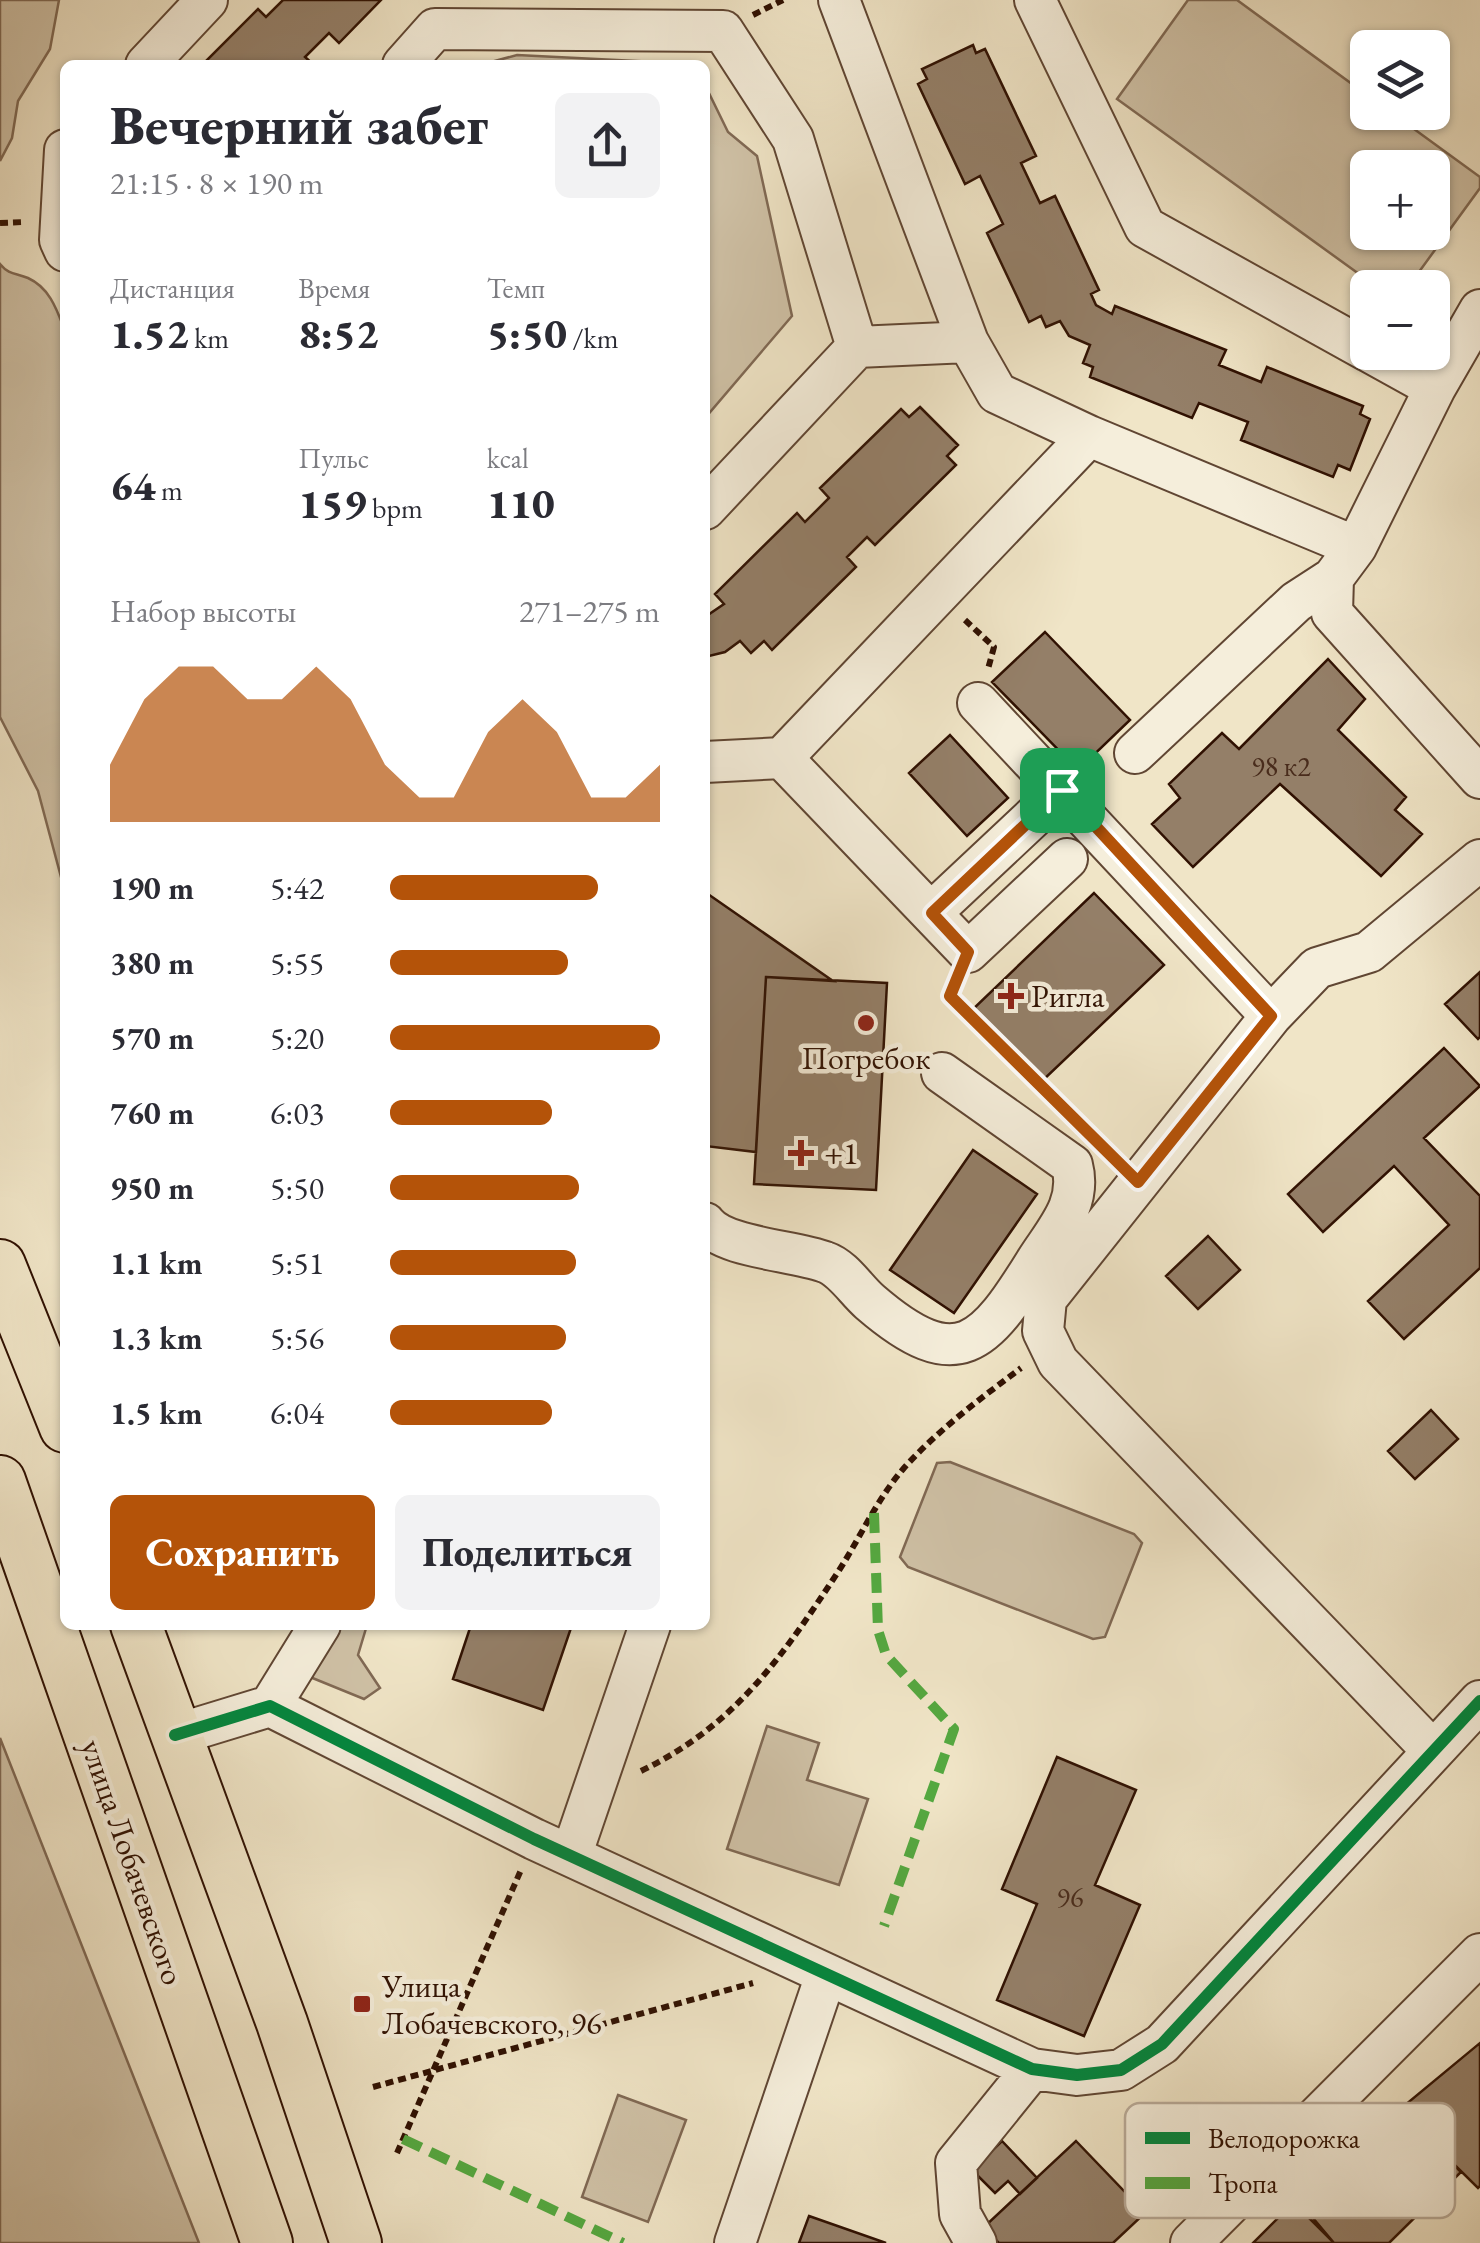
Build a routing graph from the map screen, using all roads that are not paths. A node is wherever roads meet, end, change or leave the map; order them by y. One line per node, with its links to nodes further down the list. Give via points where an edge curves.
1 (207, 0): 4 (street)
2 (839, 0): 8 (street)
3 (1036, 0): 7 (street, via 1144,227)
4 (151, 60)
5 (407, 60): 9 (street, via 435,29 723,31 794,139)
6 (1480, 310): 11 (street)
7 (1350, 341)
8 (968, 342): 9 (street); 12 (street, via 997,393)
9 (857, 347): 13 (street)
10 (1402, 370): 11 (street)
11 (1435, 388): 14 (street)
12 (1089, 436): 14 (street); 17 (street)
13 (710, 504)
14 (1344, 562): 16 (street); 19 (street, via 1332,613)
15 (978, 704): 20 (street)
16 (1135, 753)
17 (782, 758): 18 (street); 23 (street)
18 (710, 762)
19 (1480, 778)
20 (1062, 790): 23 (street); 24 (street)
21 (1067, 858): 23 (street, via 968,952)
22 (1480, 860): 24 (street, via 1369,952 1317,968)
23 (932, 913)
24 (1271, 1016): 36 (street, via 1046,1298 1043,1332 1058,1362)
25 (942, 1073): 26 (street, via 1072,1165 1078,1186 986,1332 962,1346 938,1344 870,1303 830,1263 730,1242)
26 (710, 1228)
27 (0, 1265): 28 (main road)
28 (60, 1415)
29 (0, 1481): 43 (main road, улица Лобачевского)
30 (138, 1630): 35 (main road)
31 (317, 1630): 33 (street)
32 (648, 1630): 37 (street)
33 (270, 1706): 35 (street); 37 (street)
34 (1478, 1707): 36 (street)
35 (176, 1735): 44 (main road)
36 (1432, 1750): 40 (street, via 1162,2044 1121,2070 1077,2075)
37 (571, 1856): 39 (street)
38 (1480, 1954): 41 (street)
39 (818, 1971): 40 (street); 45 (street)
40 (1032, 2069): 46 (street, via 956,2164 960,2214)
41 (1336, 2103)
42 (1218, 2218): 47 (street)
43 (267, 2243)
44 (356, 2243)
45 (735, 2243)
46 (976, 2243)
47 (1192, 2243)

